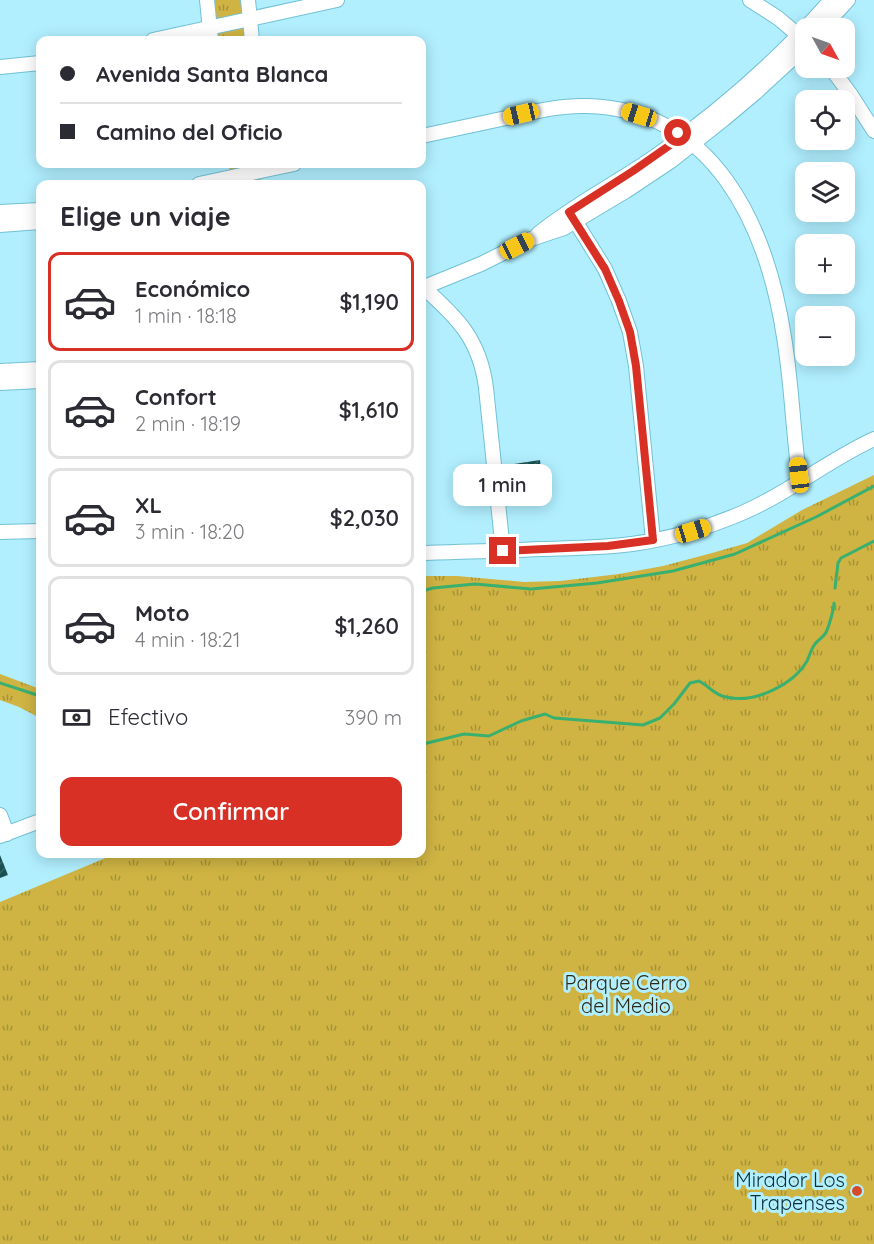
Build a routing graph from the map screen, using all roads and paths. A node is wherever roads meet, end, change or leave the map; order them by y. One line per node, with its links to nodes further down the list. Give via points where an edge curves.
1 (207, 0): 11 (street)
2 (248, 0): 9 (street)
3 (337, 0): 9 (street)
4 (750, 0): 10 (street)
5 (831, 0): 7 (street)
6 (848, 0): 8 (street)
7 (818, 18)
8 (831, 18)
9 (249, 19): 11 (street); 13 (street)
10 (795, 33)
11 (210, 34): 12 (street)
12 (191, 36)
13 (251, 36)
14 (795, 46): 20 (street, via 748,83)
15 (36, 63): 16 (street)
16 (0, 67)
17 (839, 78): 18 (street)
18 (874, 131)
19 (426, 135): 20 (street, via 534,111 584,105 639,115)
20 (688, 140): 25 (street, via 633,171); 35 (street, via 720,171 738,196 771,276 785,338)
21 (262, 168): 22 (street)
22 (230, 180)
23 (36, 210): 24 (street)
24 (0, 212)
25 (573, 217): 28 (street, via 481,264); 38 (street, via 613,285 630,332)
26 (36, 222): 27 (street)
27 (0, 225)
28 (426, 286)
29 (426, 291): 39 (street, via 464,327 482,364)
30 (36, 369): 31 (street)
31 (0, 371)
32 (36, 381): 33 (street)
33 (0, 383)
34 (874, 439): 35 (street)
35 (800, 482): 38 (street, via 725,520)
36 (36, 531): 37 (street)
37 (0, 532)
38 (653, 540): 39 (street)
39 (503, 551): 40 (street)
40 (426, 553)
41 (0, 815): 43 (street)
42 (36, 823): 43 (street)
43 (4, 835)

